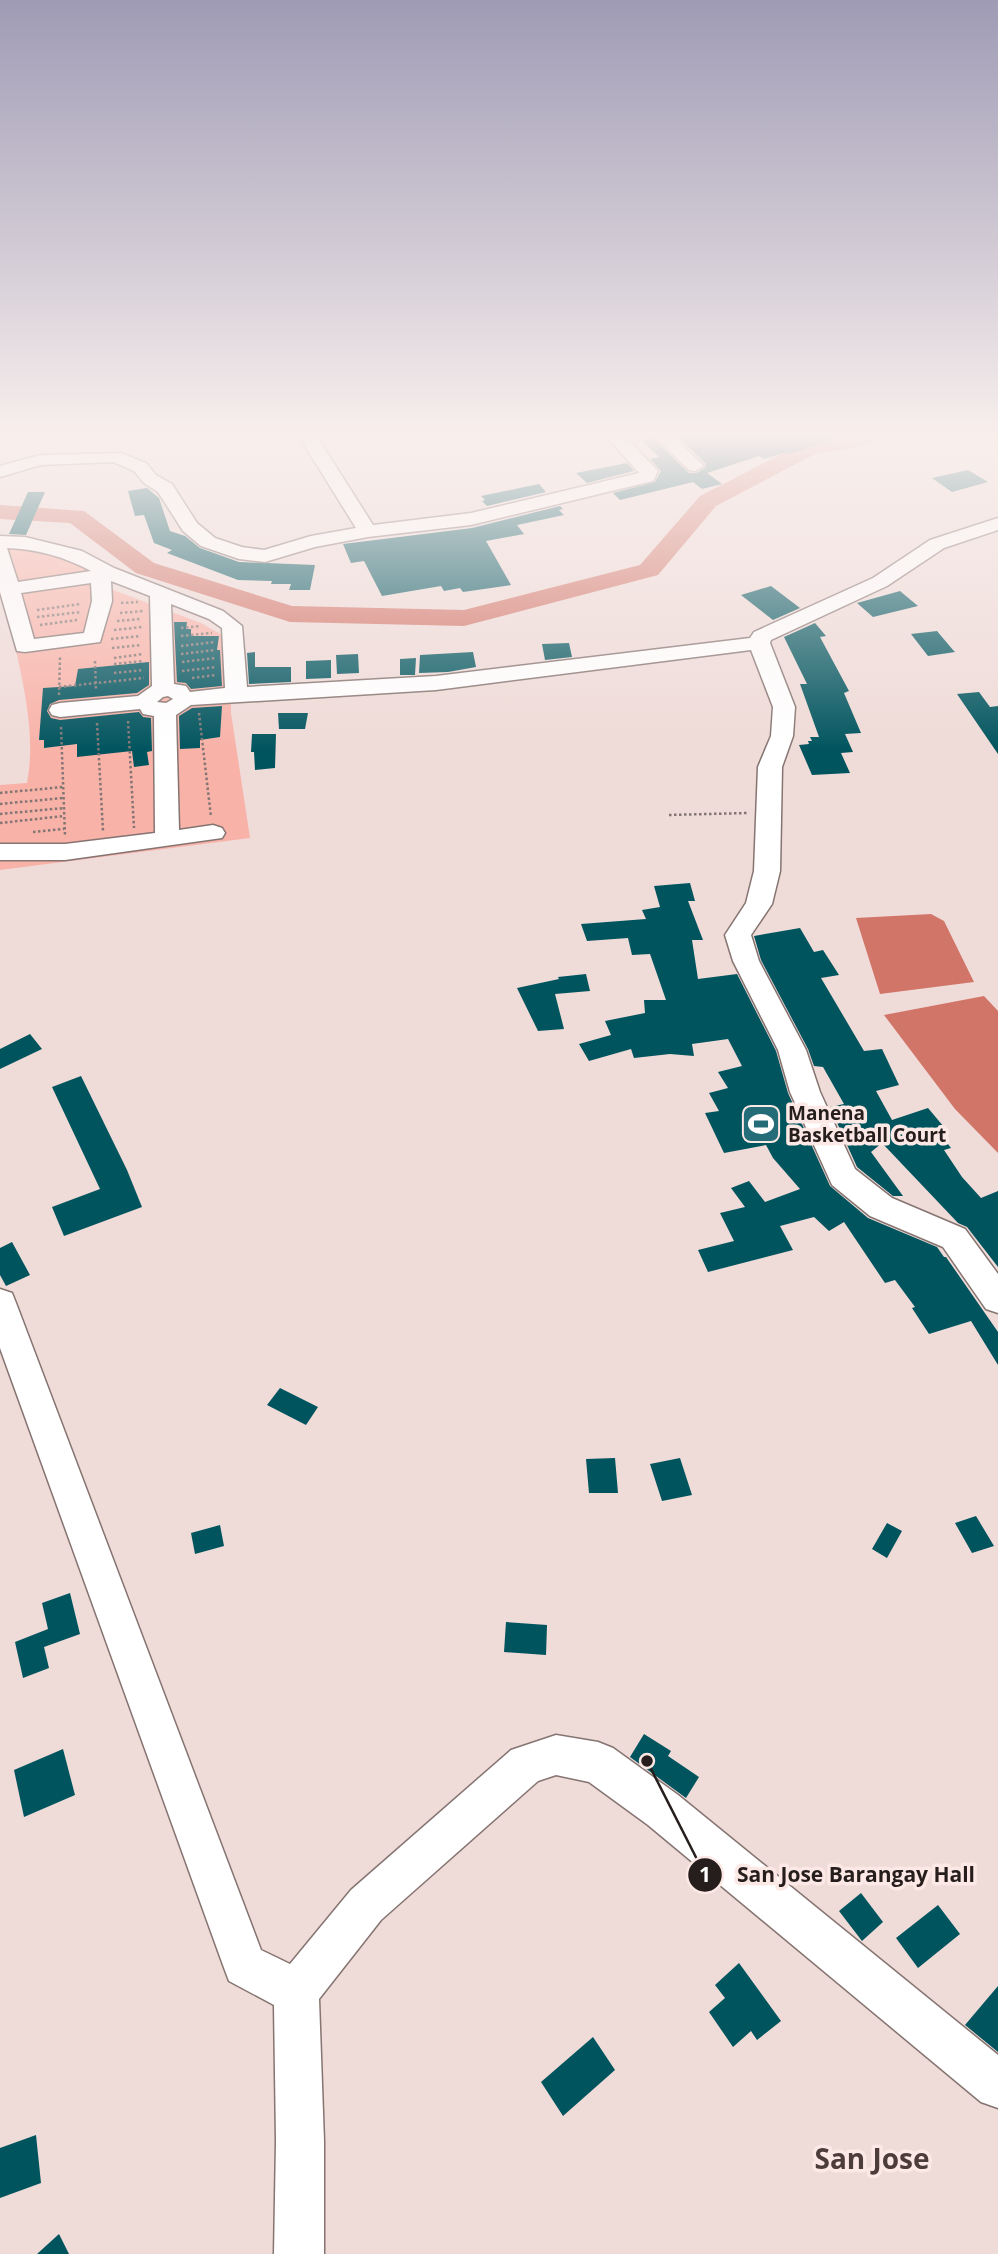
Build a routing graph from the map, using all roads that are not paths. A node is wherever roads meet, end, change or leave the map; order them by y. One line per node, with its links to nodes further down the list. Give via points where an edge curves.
1 (206, 540): 2 (street, via 239,553 265,556)
2 (320, 540)
3 (949, 540): 8 (street, via 880,582 767,631)
4 (0, 542): 6 (street, via 75,555)
5 (0, 552): 7 (street)
6 (104, 574): 7 (street); 7 (street, via 105,616 93,638 25,646); 9 (street)
7 (8, 589)
8 (758, 643): 10 (street, via 436,683); 15 (street, via 784,707 782,736 770,767 767,871 759,904 738,935 746,961 792,1050 805,1092 844,1177 881,1207 954,1238)
9 (162, 659): 10 (street); 10 (street, via 216,615 232,626); 11 (street, via 96,706); 13 (street)
10 (231, 684)
11 (60, 710)
12 (213, 832): 13 (street)
13 (167, 838): 14 (street, via 65,852)
14 (0, 852)
15 (998, 1299)
16 (0, 1303): 17 (street, via 245,1965)
17 (296, 1992): 18 (street, via 366,1905 526,1765 556,1755 598,1763 663,1810); 19 (street)
18 (998, 2085)
19 (299, 2254)

